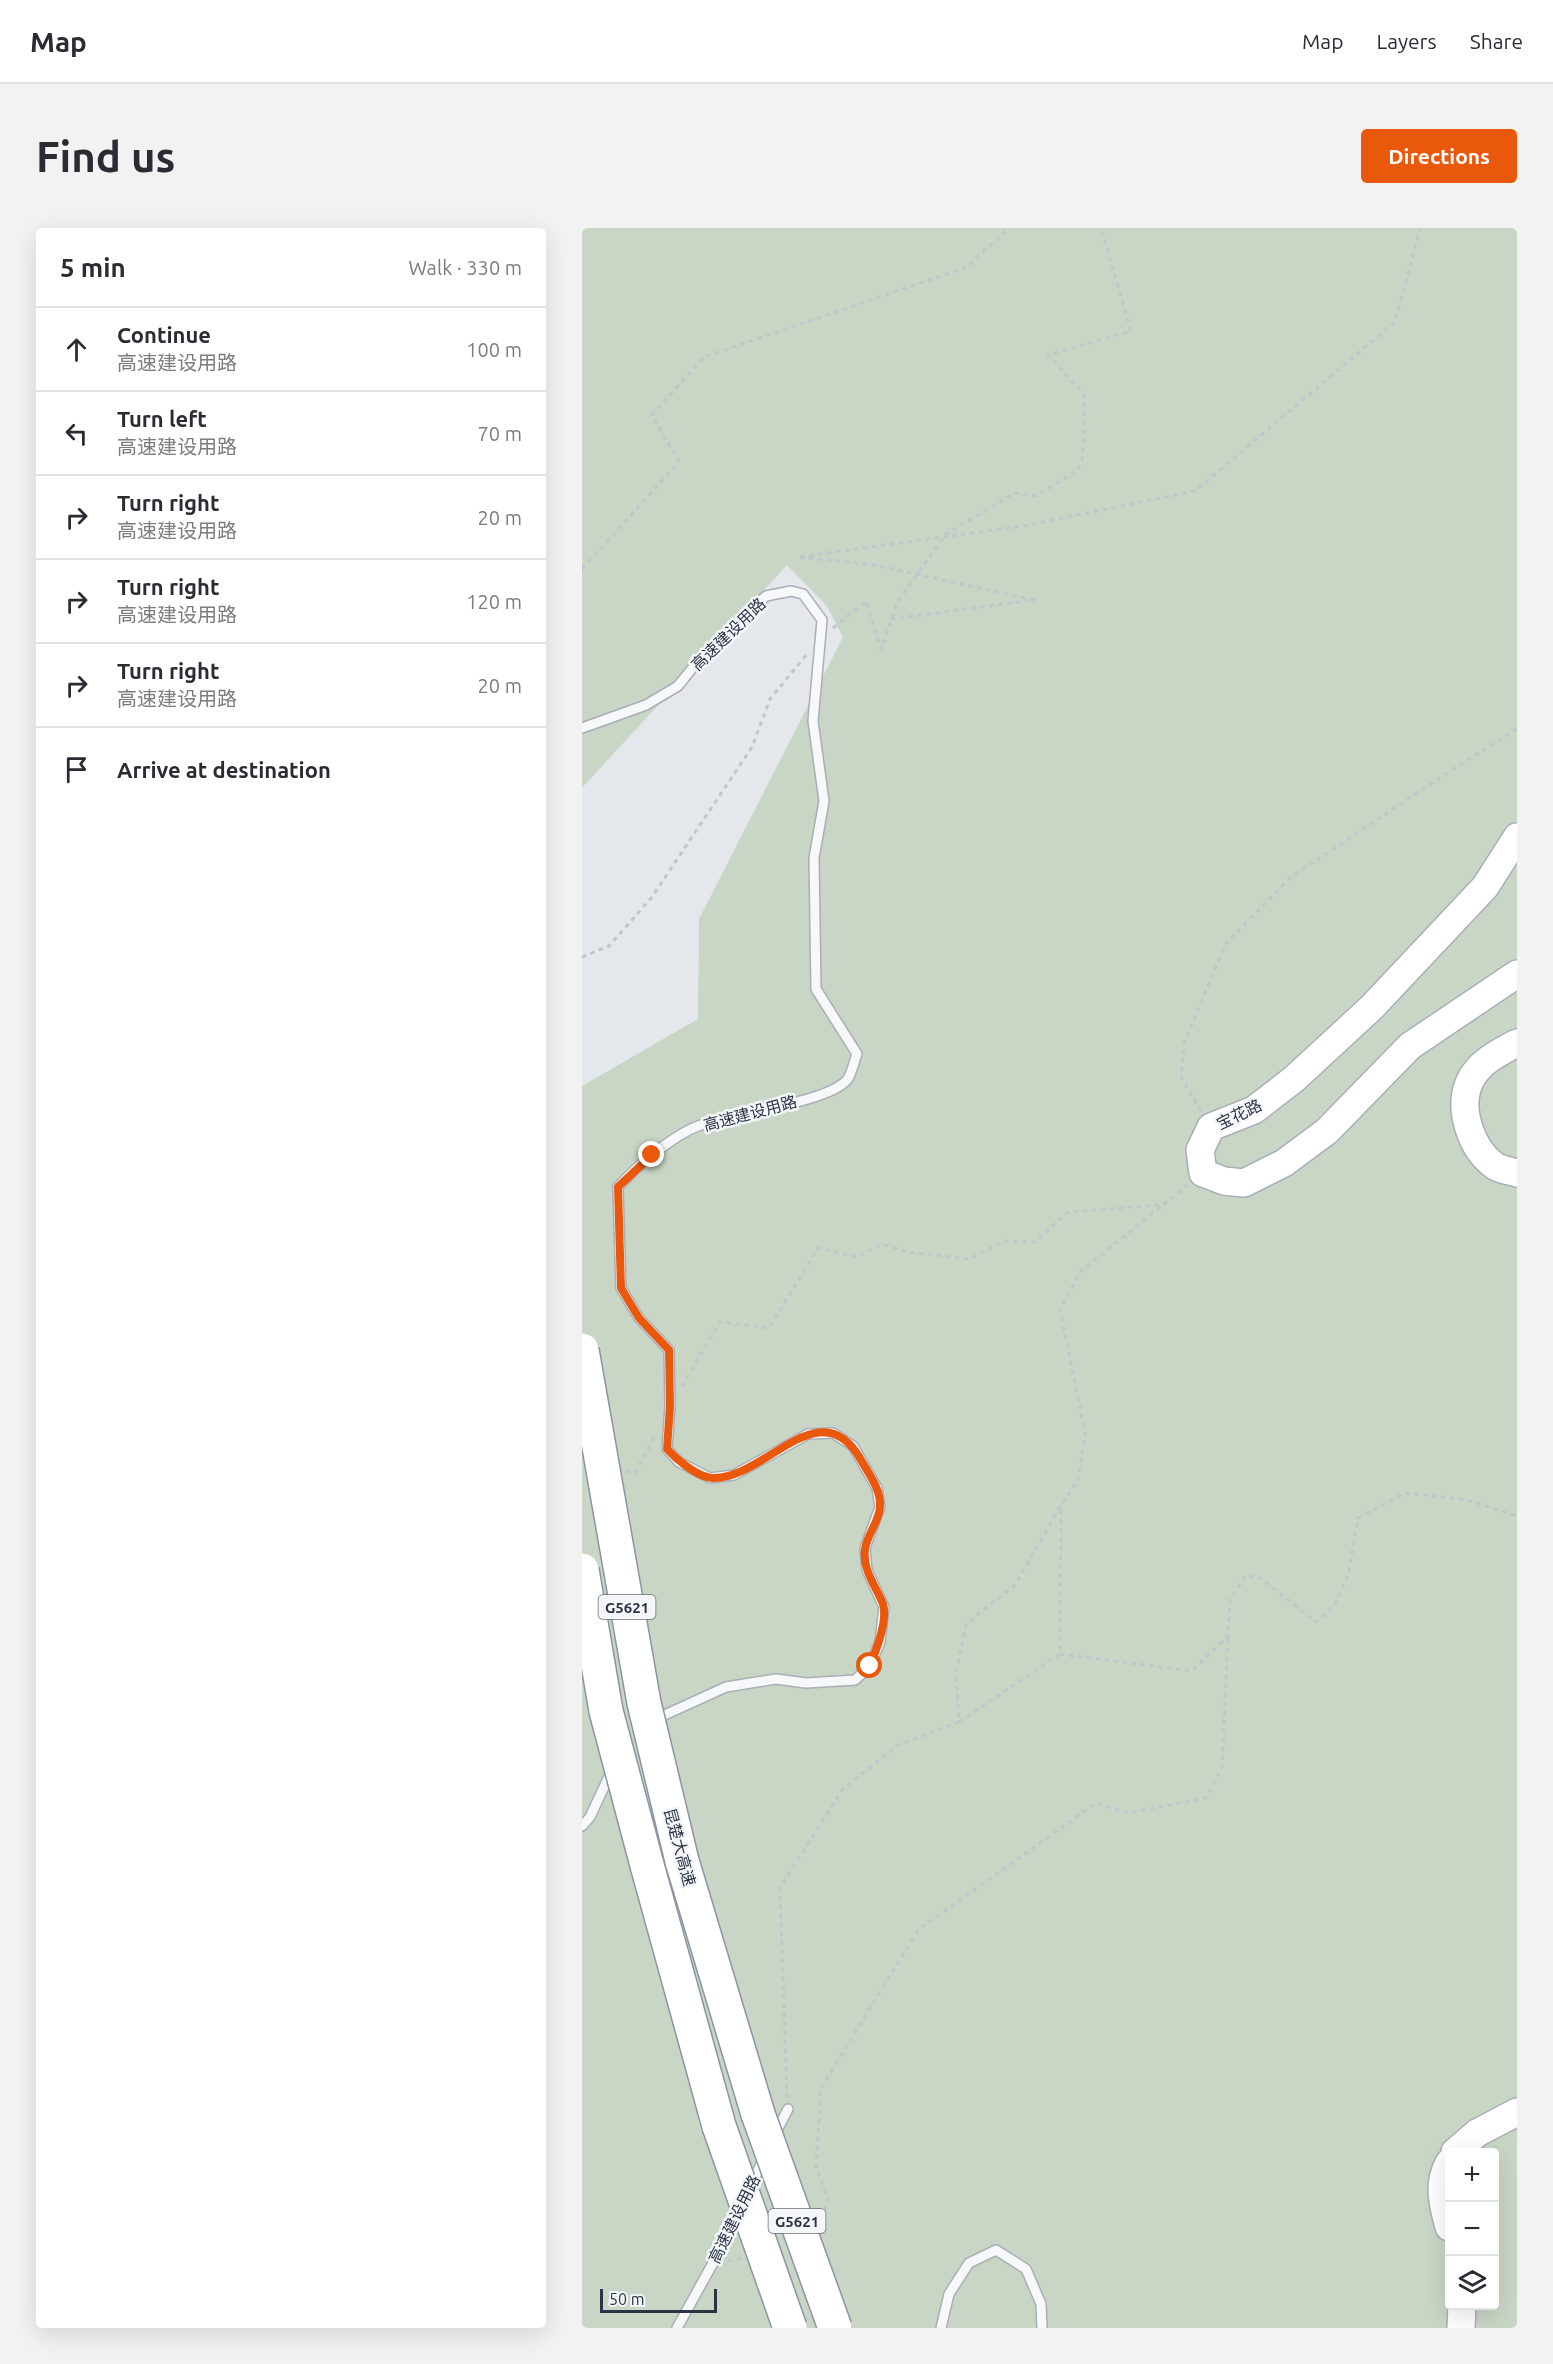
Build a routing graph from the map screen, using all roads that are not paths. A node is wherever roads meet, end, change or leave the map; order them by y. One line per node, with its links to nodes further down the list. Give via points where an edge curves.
1 (582, 728): 8 (lane, 高速建设用路, via 646,705 678,686 702,656 766,596 791,591 803,594 822,620 813,721 824,801 814,858 816,989 857,1054 848,1079 826,1093 698,1126 652,1155 618,1187 621,1288 639,1318 669,1350 667,1449 679,1462 710,1478 734,1475 808,1434 833,1433 853,1446 877,1488 880,1507 865,1548 867,1570 884,1607 880,1642 870,1666 855,1680 806,1683 776,1679 726,1687 658,1718)
2 (1517, 837): 3 (main road, 宝花路, via 1485,887 1372,1007 1294,1080 1254,1110 1211,1127 1200,1150 1203,1173 1244,1183 1284,1163 1327,1131 1410,1046)
3 (1517, 974)
4 (1517, 1043): 5 (main road, via 1489,1058 1470,1081 1464,1110 1475,1144 1495,1166)
5 (1517, 1173)
6 (582, 1350): 11 (highway, 昆楚大高速 / G5621, bridge, via 644,1703 682,1861)
7 (582, 1570): 18 (highway, G5621, bridge, via 606,1711 647,1864 719,2126)
8 (643, 1733)
9 (627, 1747): 10 (lane)
10 (582, 1826)
11 (773, 2111): 17 (lane, 高速建设用路, via 713,2263); 19 (highway, 昆楚大高速 / G5621, bridge)
12 (1517, 2112): 13 (main road, via 1477,2133)
13 (1460, 2148)
14 (1445, 2169): 15 (main road, via 1441,2196)
15 (1445, 2212)
16 (1462, 2310): 22 (main road)
17 (677, 2328)
18 (790, 2328)
19 (835, 2328)
20 (940, 2328): 21 (lane, via 949,2294 969,2263 996,2250 1026,2269 1041,2304)
21 (1042, 2328)
22 (1461, 2328)

